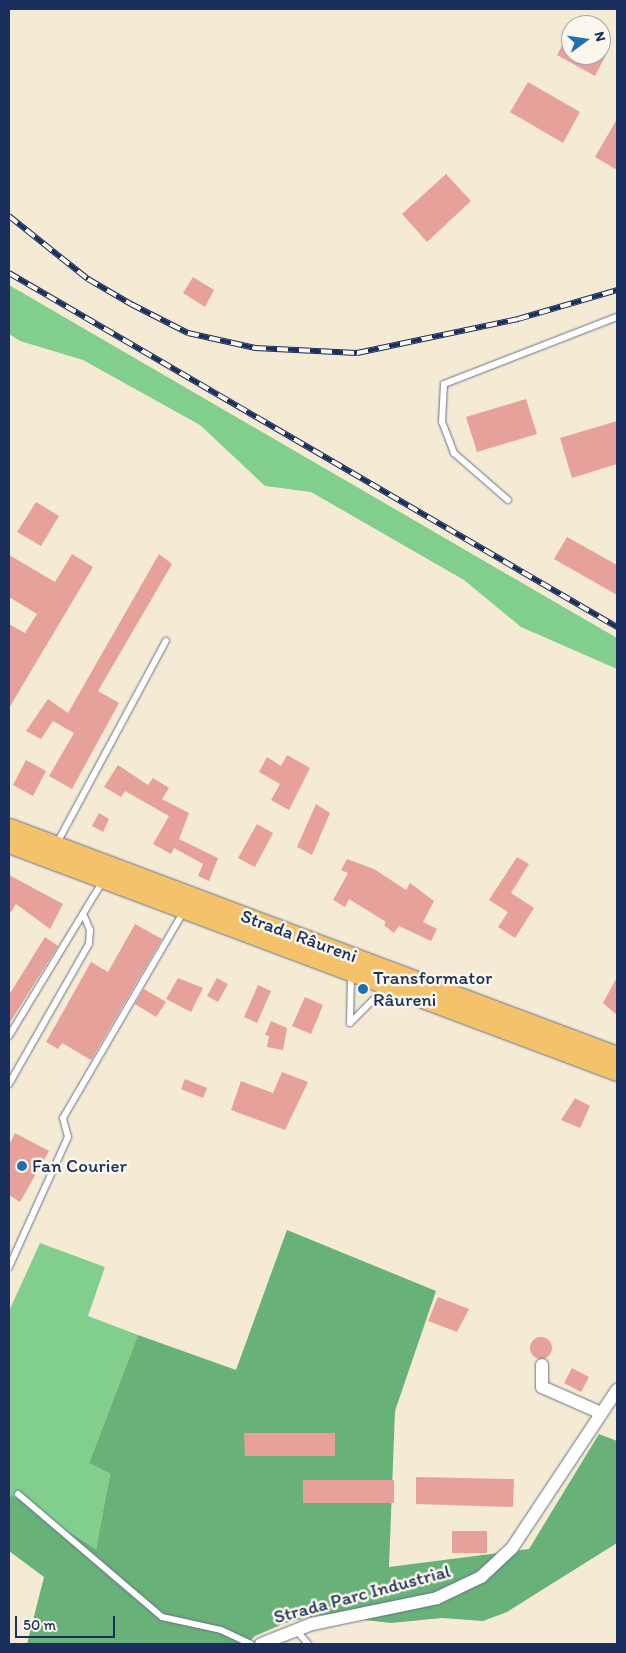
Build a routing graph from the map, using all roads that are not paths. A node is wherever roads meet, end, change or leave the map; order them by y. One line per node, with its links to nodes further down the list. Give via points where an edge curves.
1 (617, 317): 2 (lane, via 444,384 442,422 454,453)
2 (508, 500)
3 (166, 641): 6 (lane)
4 (9, 828): 6 (main road, Strada Râureni)
5 (9, 843): 7 (main road, Strada Râureni)
6 (56, 845): 13 (main road, Strada Râureni)
7 (105, 878): 8 (main road, Strada Râureni); 9 (lane)
8 (186, 908): 10 (main road, Strada Râureni); 16 (lane, via 63,1118 68,1138)
9 (84, 916): 12 (lane); 15 (lane, via 90,930 89,944)
10 (352, 970): 11 (main road, Strada Râureni); 11 (lane, via 350,1024)
11 (389, 984): 14 (main road, Strada Râureni)
12 (9, 1036)
13 (617, 1056)
14 (617, 1071)
15 (9, 1084)
16 (9, 1267)
17 (542, 1365): 19 (street, via 542,1387)
18 (617, 1390): 19 (street, Strada Parc Industrial)
19 (601, 1413): 21 (street, Strada Parc Industrial, via 512,1548 482,1577 437,1598)
20 (18, 1494): 22 (lane, via 162,1617 220,1630)
21 (295, 1629): 23 (street, Strada Parc Industrial); 24 (lane)
22 (251, 1644)
23 (261, 1644)
24 (308, 1644)

